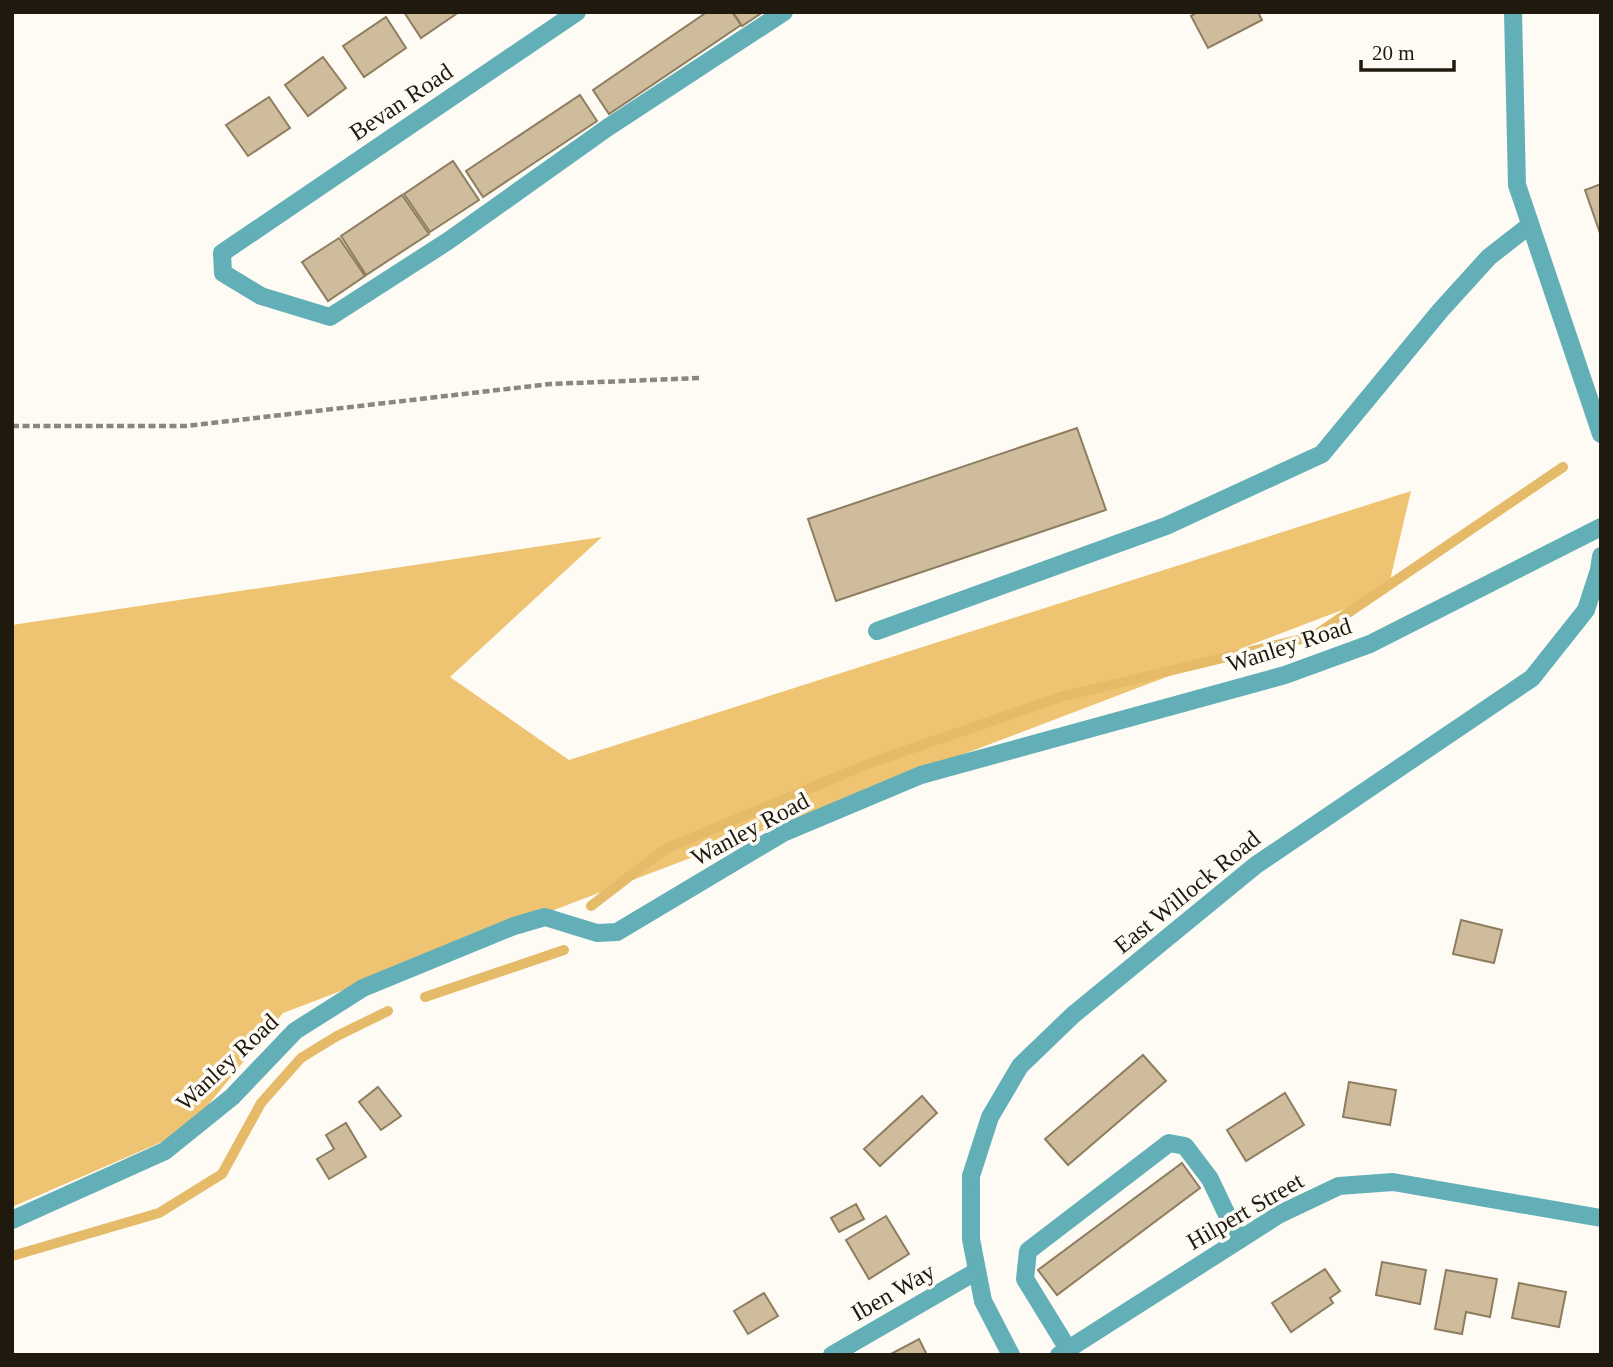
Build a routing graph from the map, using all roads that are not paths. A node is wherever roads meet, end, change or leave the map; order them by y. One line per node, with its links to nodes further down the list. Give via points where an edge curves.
1 (577, 12): 2 (street, Bevan Road, via 222,253 223,273 261,296 330,317)
2 (784, 12)
3 (1513, 12): 4 (street, via 1517,185)
4 (1530, 225): 5 (street); 8 (street, via 1489,257 1322,454 1166,526)
5 (1601, 434)
6 (1601, 527): 10 (street, Wanley Road, via 1370,645 1285,675 921,775 783,833 617,932 597,933 545,917 363,988 295,1031 232,1097 165,1151)
7 (1601, 556): 12 (street, East Willock Road, via 1586,610 1532,678 1256,865 1073,1015 1020,1066 990,1116 971,1176 971,1239)
8 (877, 631)
9 (1601, 1218): 11 (street, Hilpert Street, via 1393,1182 1339,1186)
10 (12, 1220)
11 (1239, 1240): 13 (street, Hilpert Street); 13 (street, via 1210,1179 1185,1146 1169,1143 1028,1251 1025,1279)
12 (977, 1271): 14 (street, Iben Way); 15 (street, East Willock Road, via 983,1301)
13 (1063, 1352)
14 (832, 1355)
15 (1011, 1355)

